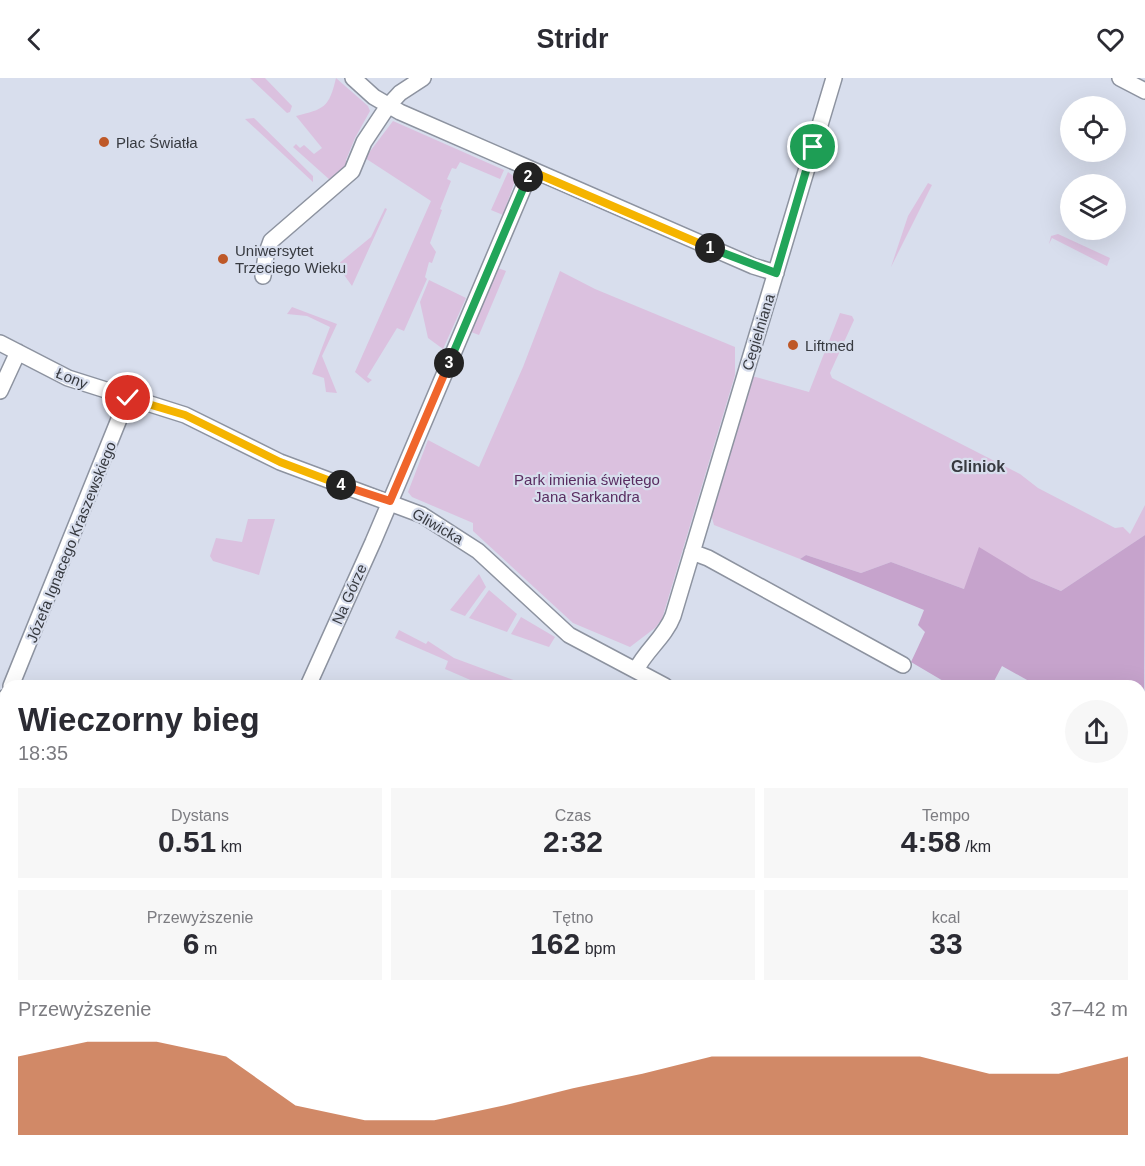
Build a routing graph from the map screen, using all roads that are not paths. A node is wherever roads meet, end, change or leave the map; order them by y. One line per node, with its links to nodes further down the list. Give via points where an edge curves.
1 (353, 78): 6 (street)
2 (423, 78): 6 (street)
3 (834, 78): 8 (street, Cegielniana)
4 (1120, 78): 5 (street)
5 (1145, 91)
6 (388, 106): 7 (street); 9 (street, via 367,137 354,169 271,241)
7 (531, 171): 8 (street); 15 (street, Na Górze)
8 (776, 273): 16 (street, Cegielniana)
9 (263, 276)
10 (0, 343): 11 (street, Łony)
11 (18, 352): 12 (street); 13 (street, Łony, via 68,378)
12 (0, 391)
13 (128, 398): 14 (street, Łony); 19 (street, Józefa Ignacego Kraszewskiego)
14 (182, 414): 15 (street, Gliwicka, via 280,462)
15 (390, 501): 18 (street, Gliwicka, via 458,536 562,630); 20 (street, Na Górze)
16 (692, 552): 17 (street); 18 (street, Cegielniana, via 670,622)
17 (903, 665)
18 (636, 670): 21 (street, Gliwicka)
19 (13, 680)
20 (311, 680)
21 (654, 680)

